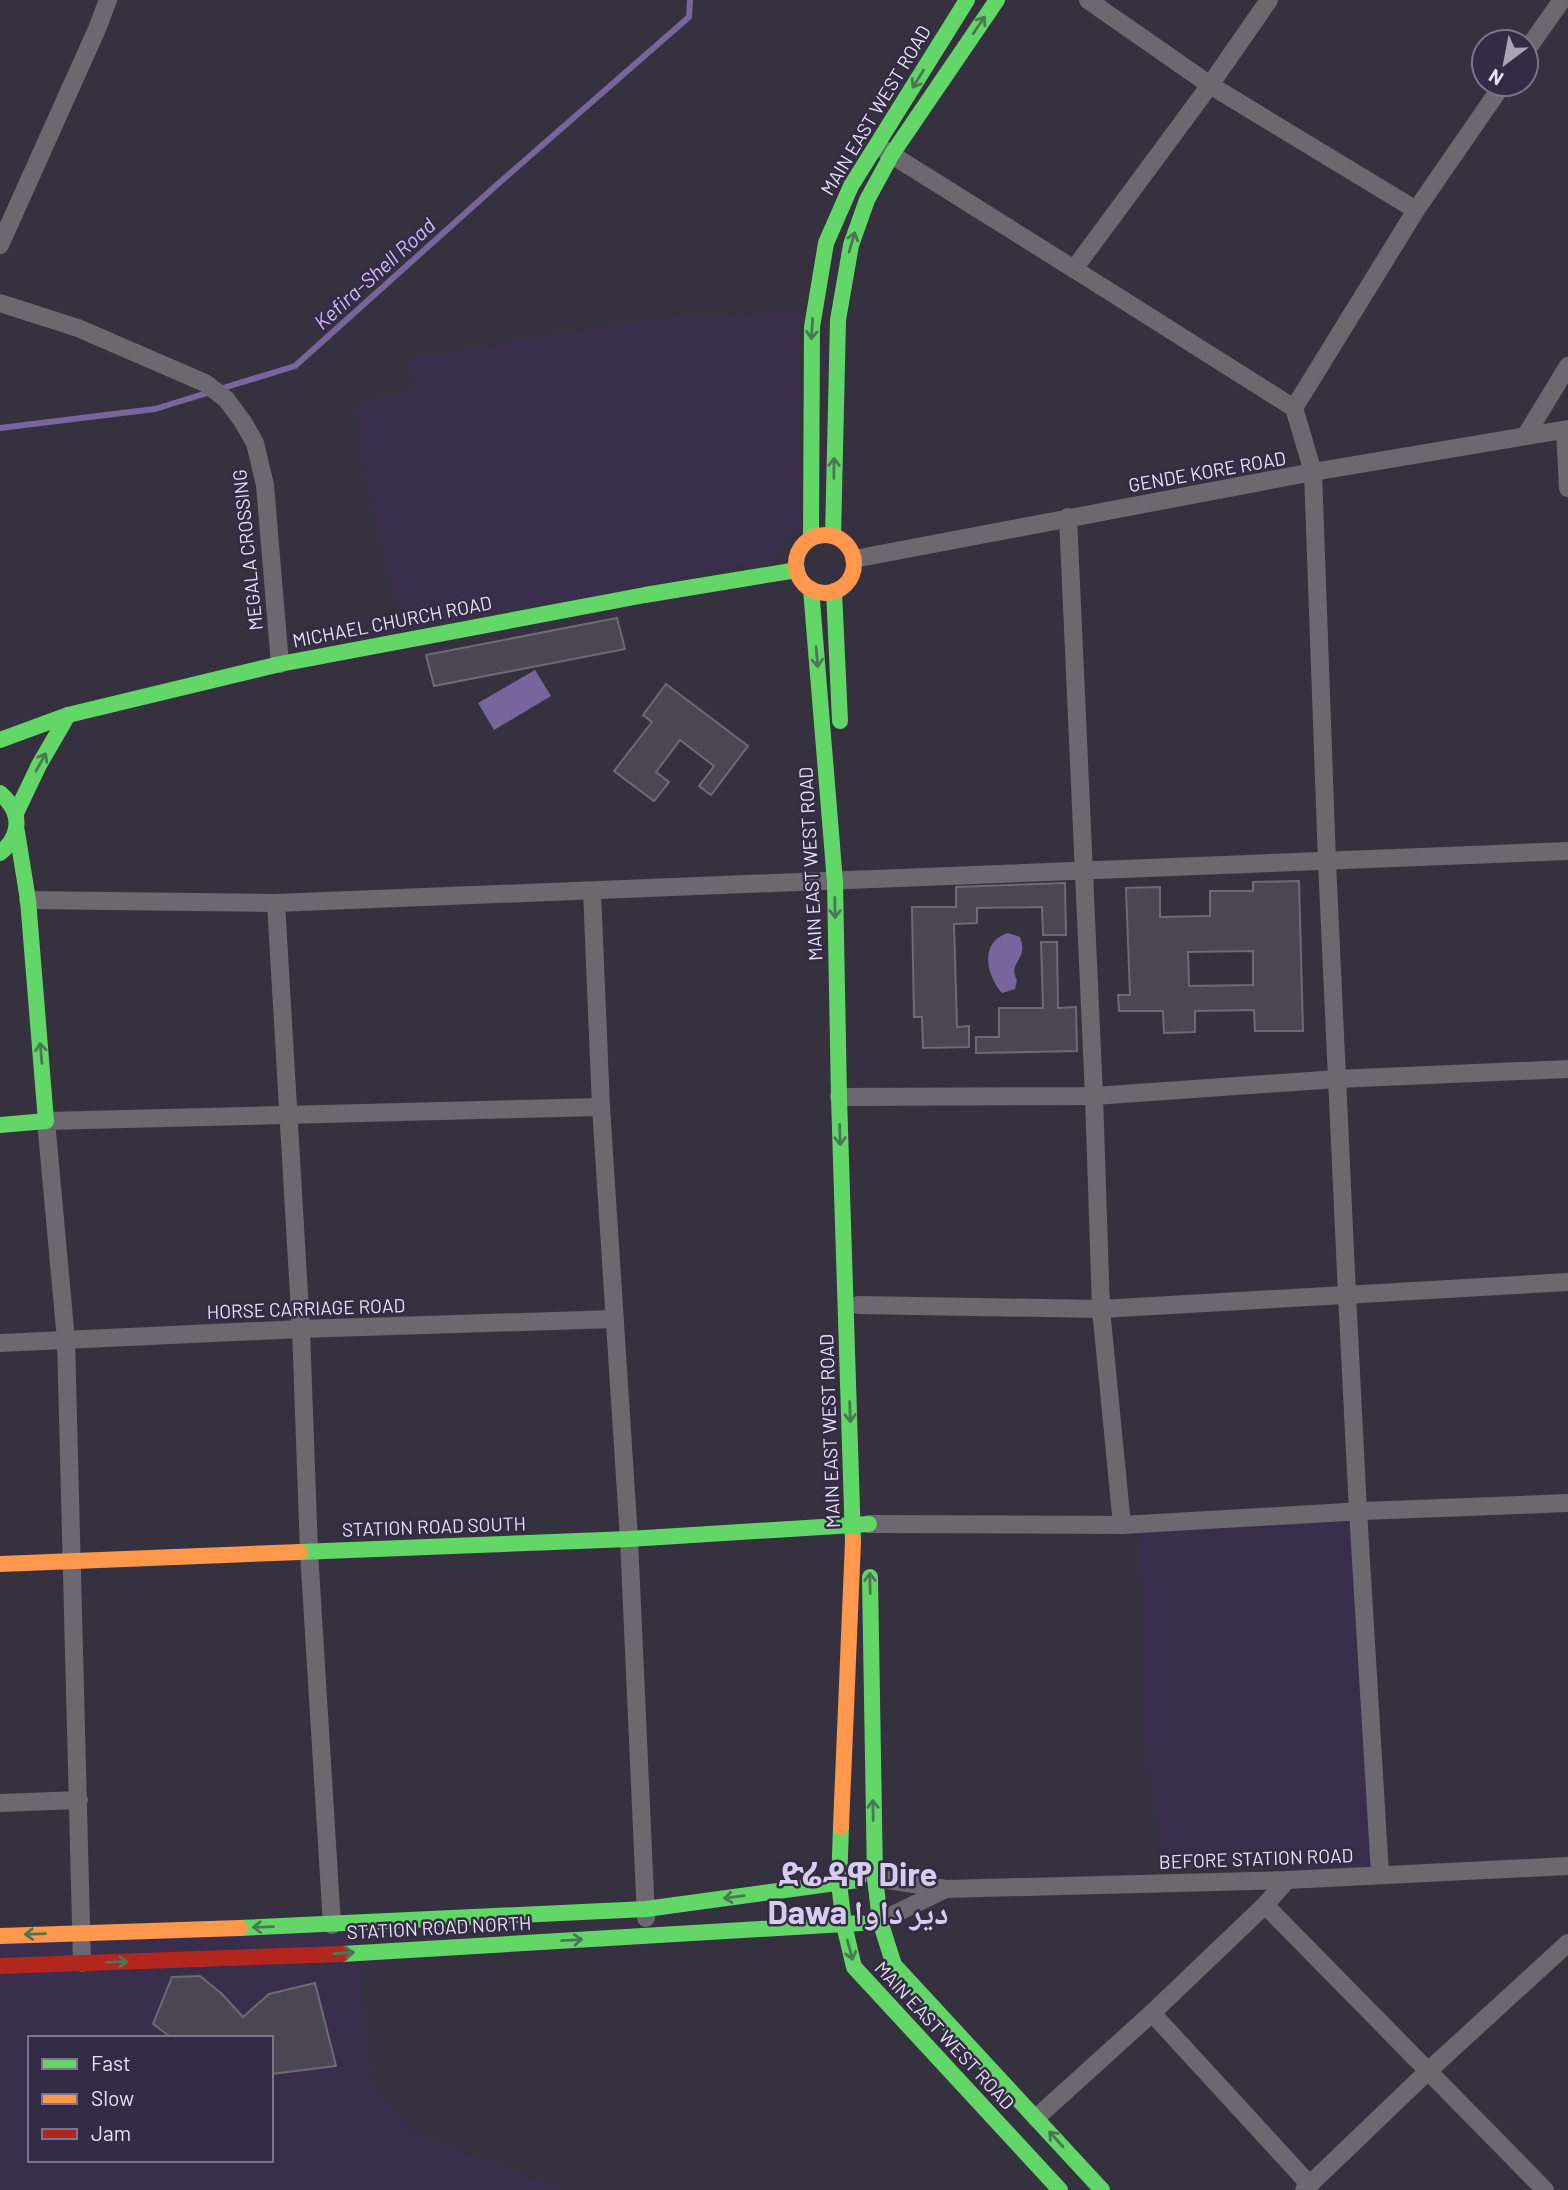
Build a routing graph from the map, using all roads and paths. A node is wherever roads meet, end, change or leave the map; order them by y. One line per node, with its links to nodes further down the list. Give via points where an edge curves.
1 (108, 0): 14 (street)
2 (967, 0): 8 (main road, MAIN EAST WEST ROAD)
3 (996, 0): 9 (main road, MAIN EAST WEST ROAD, one-way to 3)
4 (1088, 0): 10 (street)
5 (1269, 0): 10 (street)
6 (1562, 0): 7 (street)
7 (1540, 31)
8 (939, 44): 9 (main road); 12 (main road, MAIN EAST WEST ROAD, one-way to 12)
9 (958, 57): 12 (main road, MAIN EAST WEST ROAD)
10 (1210, 85): 13 (street); 15 (street)
11 (1493, 98): 13 (street)
12 (884, 150): 15 (street); 21 (main road, MAIN EAST WEST ROAD, one-way to 21, via 846,195 826,243 811,327); 22 (main road, MAIN EAST WEST ROAD, one-way to 12, via 842,287 858,222)
13 (1416, 210): 18 (street)
14 (0, 245)
15 (1074, 269): 18 (street)
16 (0, 303): 32 (street, MEGALA CROSSING, via 78,328 205,383 226,399 255,443 265,485)
17 (1568, 366): 20 (street)
18 (1294, 408): 23 (street)
19 (1566, 430): 20 (street, GENDE KORE ROAD); 24 (street)
20 (1526, 435): 23 (street, GENDE KORE ROAD)
21 (811, 436): 22 (main road); 27 (main road, MAIN EAST WEST ROAD)
22 (835, 437): 26 (main road, MAIN EAST WEST ROAD, one-way to 22)
23 (1314, 472): 25 (street, GENDE KORE ROAD); 42 (street)
24 (1568, 488)
25 (1068, 517): 28 (street, GENDE KORE ROAD); 43 (street)
26 (833, 536): 27 (main road); 28 (main road, via 847,544)
27 (811, 538): 29 (main road, via 799,552)
28 (854, 559): 31 (main road, via 848,582)
29 (797, 570): 30 (main road); 32 (main road, MICHAEL CHURCH ROAD)
30 (811, 589): 31 (main road); 44 (main road, MAIN EAST WEST ROAD, one-way to 44)
31 (834, 591): 35 (main road)
32 (280, 664): 33 (main road, MICHAEL CHURCH ROAD)
33 (68, 715): 34 (main road, MICHAEL CHURCH ROAD); 38 (main road, one-way to 33)
34 (0, 740)
35 (842, 743)
36 (0, 793): 38 (main road)
37 (844, 798): 44 (main road, MAIN EAST WEST ROAD)
38 (17, 811): 39 (main road)
39 (17, 832): 41 (main road); 46 (main road)
40 (1568, 851): 42 (street)
41 (0, 853)
42 (1327, 862): 43 (street); 49 (street)
43 (1084, 871): 44 (street); 50 (street)
44 (842, 882): 45 (street); 51 (main road, MAIN EAST WEST ROAD)
45 (592, 891): 47 (street); 52 (street)
46 (28, 900): 47 (street); 54 (main road, one-way to 46)
47 (276, 903): 53 (street)
48 (1568, 1069): 49 (street)
49 (1337, 1079): 50 (street); 57 (street)
50 (1094, 1096): 51 (street); 59 (street)
51 (846, 1097): 58 (main road, MAIN EAST WEST ROAD); 67 (main road, MAIN EAST WEST ROAD, one-way to 67)
52 (601, 1107): 53 (street); 60 (street)
53 (288, 1114): 54 (street); 61 (street)
54 (46, 1121): 55 (main road); 62 (street)
55 (0, 1125)
56 (1568, 1282): 57 (street)
57 (1347, 1294): 59 (street); 65 (street)
58 (859, 1305): 59 (street); 67 (main road, MAIN EAST WEST ROAD)
59 (1101, 1309): 66 (street)
60 (614, 1319): 61 (street, HORSE CARRIAGE ROAD); 68 (street)
61 (301, 1329): 62 (street, HORSE CARRIAGE ROAD); 69 (street)
62 (66, 1339): 63 (street, HORSE CARRIAGE ROAD); 70 (street)
63 (0, 1343)
64 (1568, 1503): 65 (street)
65 (1357, 1511): 66 (street); 76 (street)
66 (1122, 1525): 67 (street)
67 (864, 1529): 68 (main road, STATION ROAD SOUTH); 79 (main road, MAIN EAST WEST ROAD)
68 (629, 1539): 69 (main road, STATION ROAD SOUTH); 82 (street)
69 (309, 1552): 70 (main road, STATION ROAD SOUTH); 84 (street)
70 (71, 1561): 71 (main road, STATION ROAD SOUTH); 73 (street)
71 (0, 1564)
72 (869, 1565): 77 (main road, MAIN EAST WEST ROAD, one-way to 72)
73 (79, 1800): 74 (street); 86 (street)
74 (0, 1804)
75 (1568, 1866): 76 (street, BEFORE STATION ROAD)
76 (1380, 1874): 78 (street, BEFORE STATION ROAD)
77 (875, 1878): 79 (main road, STATION ROAD NORTH); 80 (street, BEFORE STATION ROAD); 83 (main road, MAIN EAST WEST ROAD)
78 (1287, 1880): 80 (street, BEFORE STATION ROAD); 81 (street)
79 (839, 1883): 82 (main road, STATION ROAD NORTH, one-way to 82); 85 (main road, MAIN EAST WEST ROAD)
80 (946, 1889): 83 (street, BEFORE STATION ROAD)
81 (1265, 1905): 92 (street); 93 (street)
82 (646, 1909): 84 (main road, STATION ROAD NORTH); 88 (street)
83 (880, 1921): 85 (main road, STATION ROAD NORTH); 94 (main road, MAIN EAST WEST ROAD, via 894,1965 904,1978)
84 (332, 1925): 86 (main road, STATION ROAD NORTH, one-way to 86)
85 (844, 1925): 88 (main road, STATION ROAD NORTH); 96 (main road, MAIN EAST WEST ROAD, one-way to 96, via 854,1967)
86 (79, 1932): 87 (main road, STATION ROAD NORTH, one-way to 87); 90 (street)
87 (0, 1936)
88 (647, 1936): 90 (main road, STATION ROAD NORTH, one-way to 88)
89 (1568, 1943): 93 (street)
90 (82, 1963): 91 (main road, STATION ROAD NORTH)
91 (0, 1966)
92 (1152, 2013): 94 (street); 95 (street)
93 (1427, 2072): 95 (street); 99 (street)
94 (1037, 2118): 97 (main road, MAIN EAST WEST ROAD, one-way to 94)
95 (1311, 2184): 98 (street)
96 (1060, 2190)
97 (1102, 2190)
98 (1333, 2190)
99 (1545, 2190)

